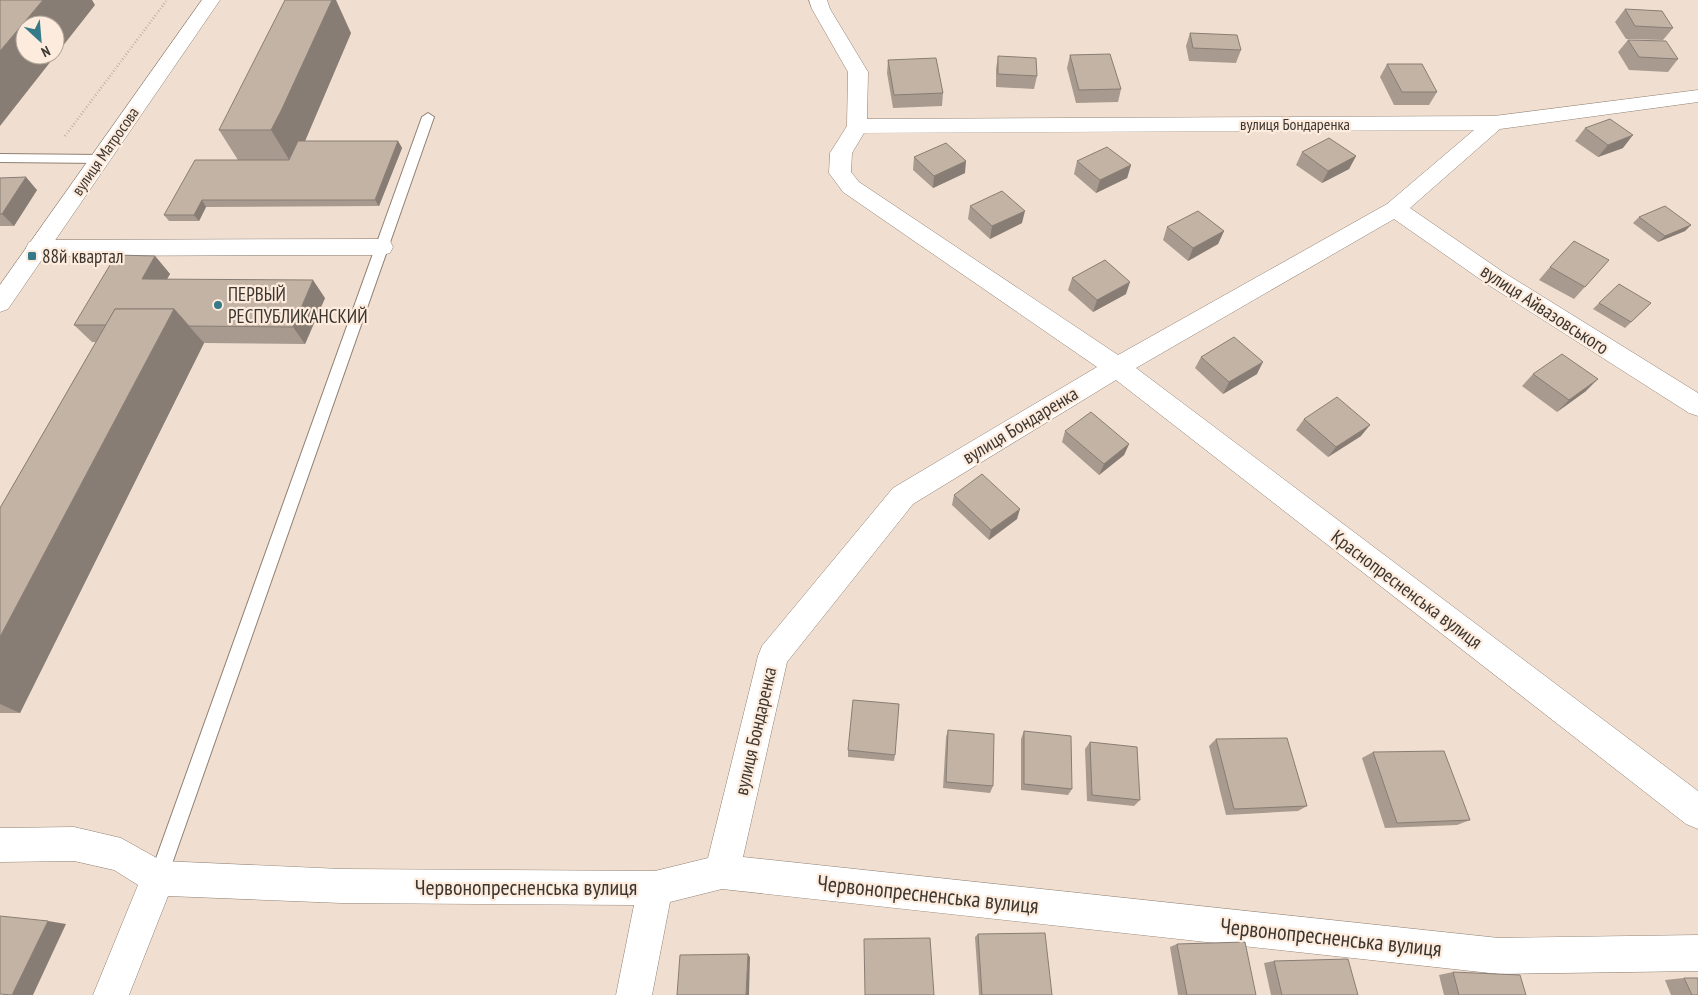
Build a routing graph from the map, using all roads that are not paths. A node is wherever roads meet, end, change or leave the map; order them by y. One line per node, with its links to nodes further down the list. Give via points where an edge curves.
1 (210, 0): 8 (street, вулиця Матросова)
2 (818, 0): 6 (street, via 858,72)
3 (1698, 96): 5 (street, вулиця Бондаренка)
4 (428, 117): 10 (lane)
5 (1494, 123): 6 (street, вулиця Бондаренка); 9 (street, вулиця Бондаренка)
6 (857, 126): 13 (street, Краснопресненська вулиця, via 841,153 840,173 852,186)
7 (0, 158): 8 (lane)
8 (100, 159): 11 (street, вулиця Матросова)
9 (1395, 209): 13 (street, вулиця Бондаренка); 14 (street, вулиця Айвазовського, via 1495,278)
10 (382, 247): 11 (street); 18 (lane)
11 (37, 248): 12 (street, вулиця Матросова)
12 (0, 303)
13 (1117, 367): 15 (street, Краснопресненська вулиця); 17 (street, вулиця Бондаренка, via 903,496 773,656)
14 (1698, 406)
15 (1698, 812)
16 (0, 845): 18 (street, via 74,844 121,855)
17 (722, 872): 19 (street, Червонопресненська вулиця); 20 (street, Червонопресненська вулиця, via 1499,956)
18 (158, 878): 19 (street, Червонопресненська вулиця, via 341,886); 21 (street)
19 (655, 888): 22 (street)
20 (1698, 953)
21 (111, 995)
22 (634, 995)

